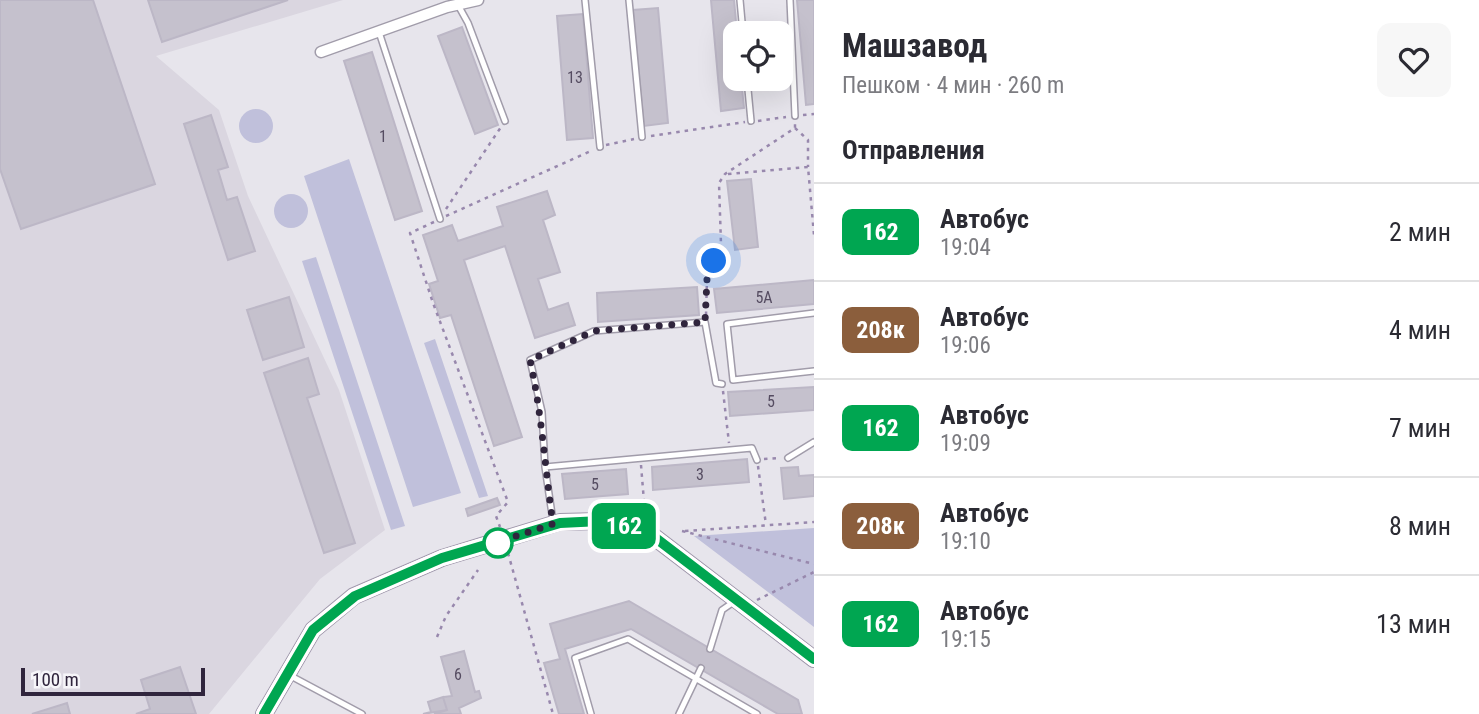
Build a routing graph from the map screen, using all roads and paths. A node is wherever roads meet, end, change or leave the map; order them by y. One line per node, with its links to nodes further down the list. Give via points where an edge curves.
1 (478, 0): 6 (street)
2 (585, 0): 17 (lane)
3 (629, 0): 16 (lane)
4 (740, 0): 7 (lane)
5 (790, 0): 12 (lane)
6 (450, 4): 8 (street); 13 (lane, via 468,23)
7 (742, 21)
8 (379, 32): 9 (street); 20 (lane)
9 (321, 52)
10 (748, 91): 14 (lane)
11 (814, 114): 12 (path)
12 (795, 116): 14 (path); 15 (path)
13 (505, 121): 20 (path)
14 (751, 121): 16 (path)
15 (795, 128): 18 (path, via 808,140); 19 (path)
16 (642, 137): 17 (path)
17 (600, 147): 20 (path)
18 (808, 167): 19 (path); 21 (path)
19 (725, 174): 23 (path, via 719,183 721,244 707,279)
20 (440, 219): 36 (path, via 410,233 508,502 496,516)
21 (814, 235)
22 (814, 313): 24 (lane, via 727,324 733,380)
23 (705, 322): 25 (lane, via 716,383); 31 (lane, via 594,331 530,360 542,412)
24 (814, 371)
25 (722, 384): 27 (path)
26 (814, 442): 29 (lane)
27 (730, 450): 28 (lane); 30 (lane, via 752,448)
28 (640, 457): 31 (lane); 32 (path)
29 (788, 458): 30 (path)
30 (757, 460): 35 (path)
31 (545, 467): 34 (lane)
32 (645, 514)
33 (814, 522): 35 (path)
34 (553, 524): 36 (main road); 40 (main road, via 601,521 649,533)
35 (766, 525): 37 (path, via 682,531)
36 (504, 541): 45 (main road, via 442,558 355,596 313,630); 49 (path)
37 (814, 564)
38 (478, 570): 41 (path)
39 (814, 572): 40 (path)
40 (741, 603): 42 (lane, via 722,610); 43 (main road)
41 (437, 637)
42 (710, 649)
43 (814, 659)
44 (701, 668): 46 (lane)
45 (286, 673): 47 (main road); 48 (lane)
46 (695, 677): 50 (lane, via 628,639 575,659); 51 (lane); 52 (lane)
47 (264, 714)
48 (362, 714)
49 (553, 714)
50 (591, 714)
51 (679, 714)
52 (757, 714)

